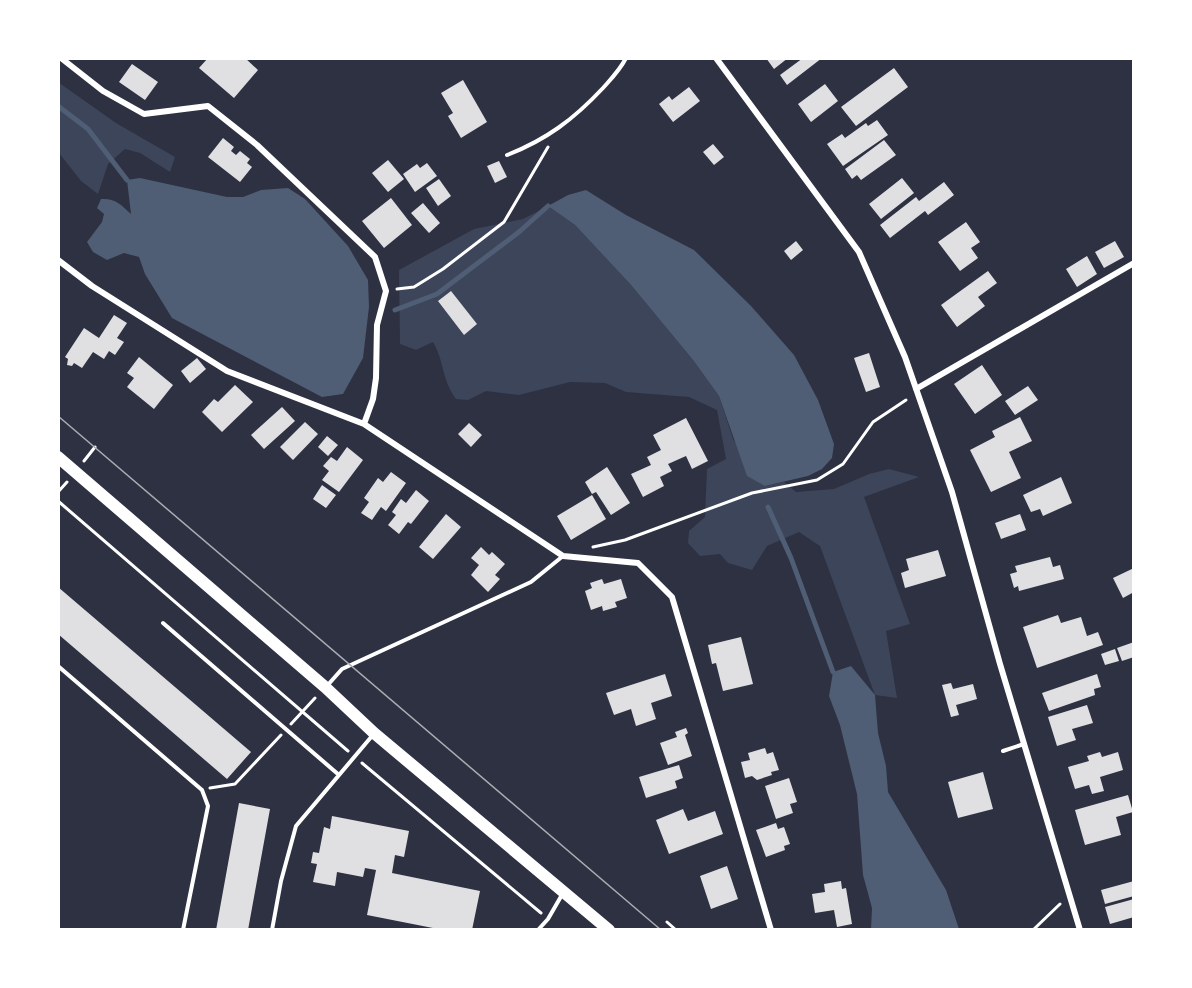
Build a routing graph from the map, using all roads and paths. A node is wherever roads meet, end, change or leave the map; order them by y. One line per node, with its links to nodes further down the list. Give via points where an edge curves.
1 (61, 58): 8 (street, via 103,91 144,114 208,106 257,145 375,257)
2 (626, 58): 4 (lane, via 585,107)
3 (716, 58): 9 (street, via 859,252)
4 (556, 131): 5 (lane); 8 (path, via 504,222 414,287)
5 (507, 155)
6 (58, 260): 11 (street, via 92,286 227,371)
7 (1134, 263): 9 (street)
8 (386, 291): 11 (street, via 377,325 376,378)
9 (916, 389): 21 (street, via 952,492)
10 (906, 400): 14 (path, via 873,422 843,464 817,480 752,493 625,540)
11 (364, 424): 14 (street)
12 (59, 459): 17 (main road)
13 (58, 501): 18 (path)
14 (563, 556): 17 (lane, via 531,582 342,669); 35 (street, via 638,563 672,597)
15 (163, 623): 24 (lane)
16 (58, 666): 25 (lane)
17 (325, 687): 18 (path); 19 (main road)
18 (303, 711): 23 (path)
19 (374, 733): 23 (lane); 26 (main road)
20 (278, 738): 25 (path, via 235,784)
21 (1024, 744): 22 (lane); 27 (street)
22 (1003, 751)
23 (355, 757): 24 (lane); 28 (path)
24 (339, 775): 31 (lane, via 296,826)
25 (202, 790): 30 (lane, via 208,806)
26 (563, 893): 28 (lane); 33 (main road)
27 (1070, 896): 36 (path); 37 (street)
28 (548, 919): 32 (lane)
29 (667, 922): 34 (path)
30 (183, 930)
31 (272, 930)
32 (538, 930)
33 (609, 930)
34 (676, 930)
35 (771, 930)
36 (1033, 930)
37 (1080, 930)

